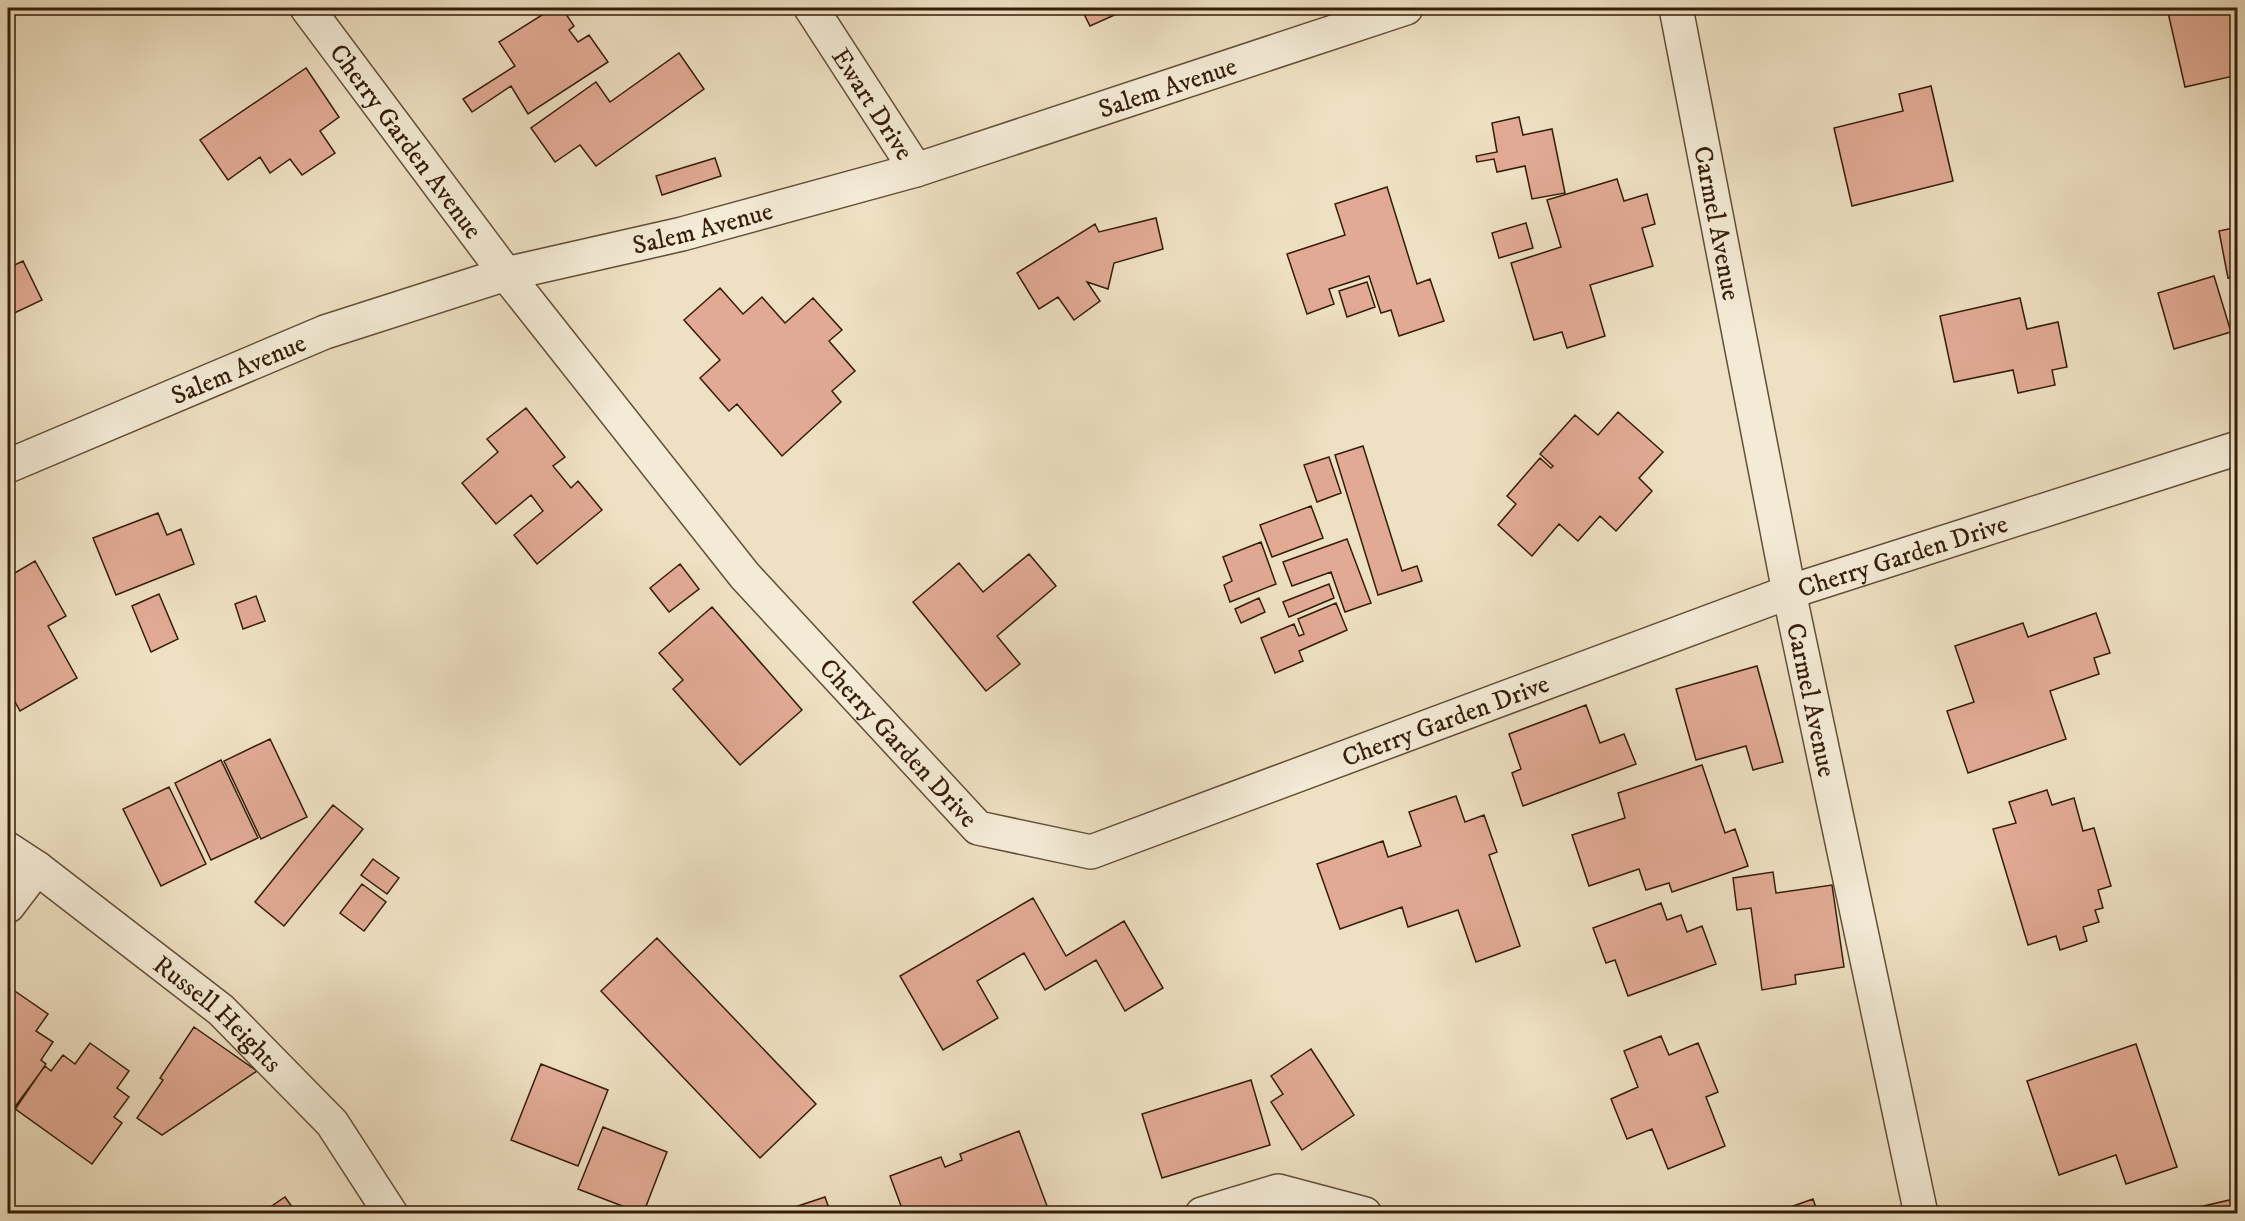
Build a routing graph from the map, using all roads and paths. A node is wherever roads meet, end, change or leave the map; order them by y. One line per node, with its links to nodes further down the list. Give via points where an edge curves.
1 (307, 8): 6 (street, Cherry Garden Avenue)
2 (811, 8): 5 (street, Ewart Drive)
3 (1406, 8): 5 (street, Salem Avenue)
4 (1676, 8): 10 (street, Carmel Avenue)
5 (916, 170): 6 (street, Salem Avenue, via 682,234)
6 (506, 274): 8 (street, Salem Avenue, via 325,332); 9 (street, Cherry Garden Avenue)
7 (2238, 448): 10 (street, Cherry Garden Drive)
8 (8, 466)
9 (745, 576): 10 (street, Cherry Garden Drive, via 978,828 1091,852)
10 (1789, 592): 17 (street, Carmel Avenue)
11 (8, 849): 12 (street, Russell Heights)
12 (37, 868): 13 (street); 14 (street, Russell Heights, via 221,1010 332,1123)
13 (8, 906)
14 (391, 1214)
15 (1202, 1214): 16 (street, via 1278,1191)
16 (1365, 1214)
17 (1921, 1214)

